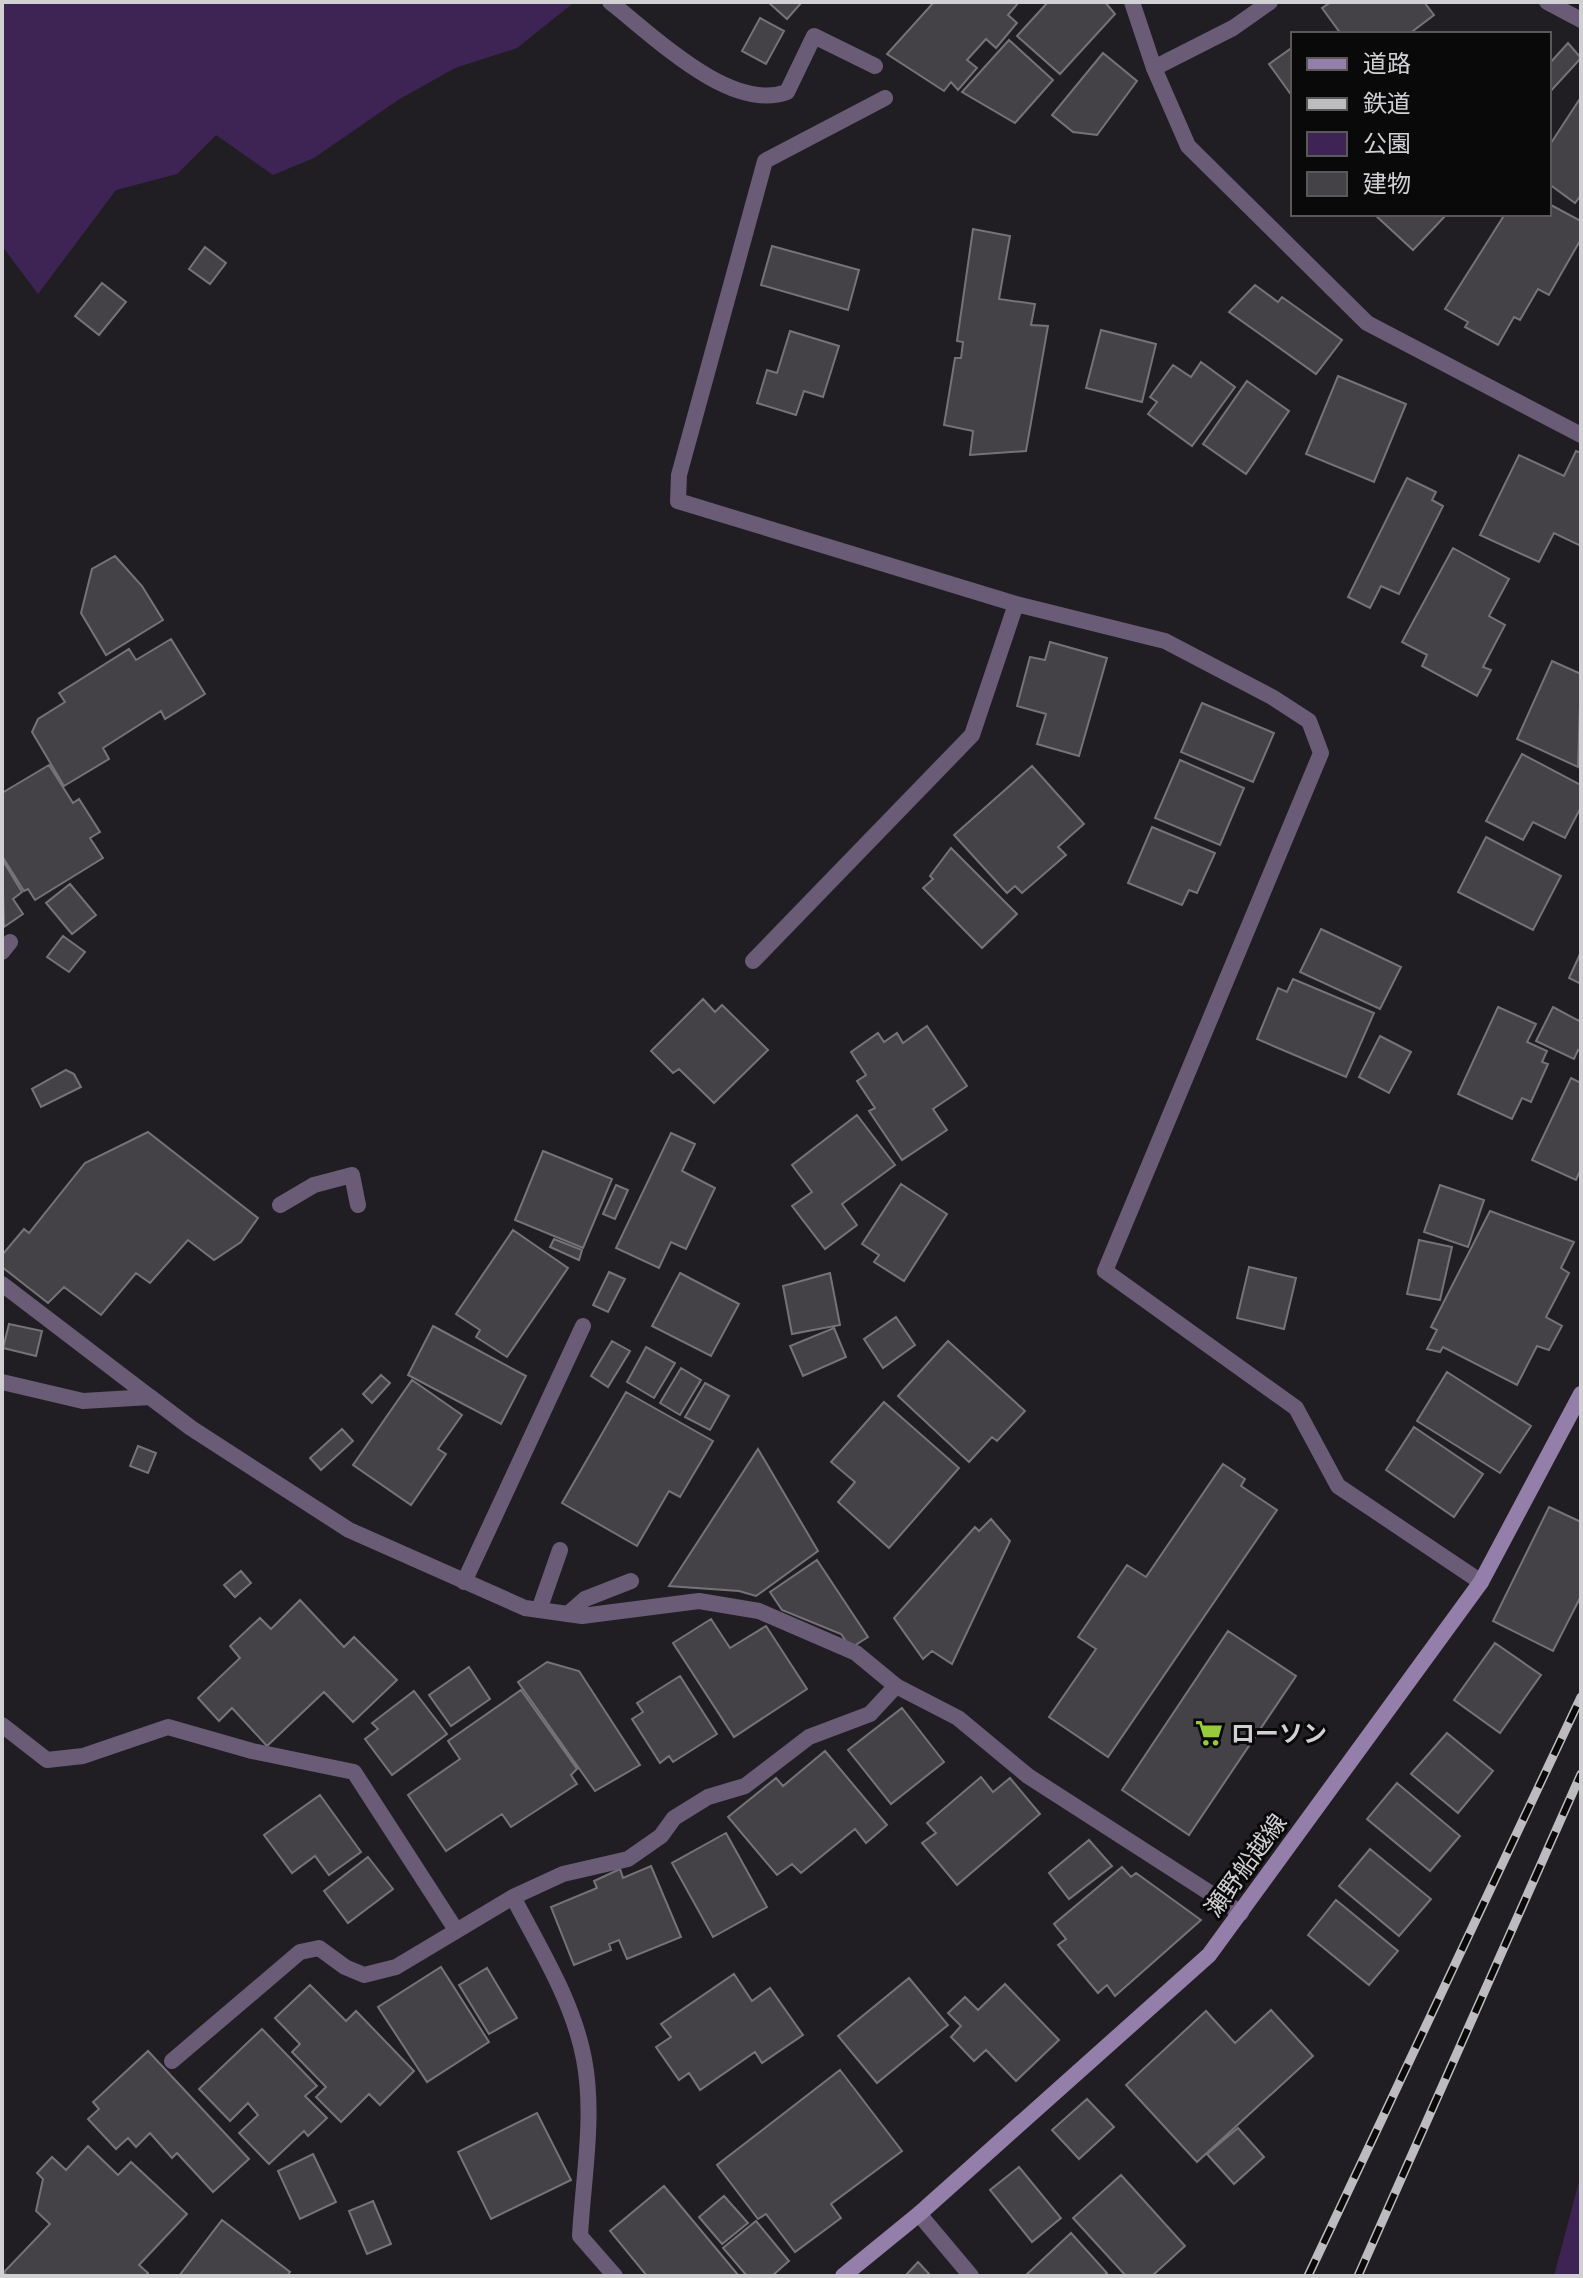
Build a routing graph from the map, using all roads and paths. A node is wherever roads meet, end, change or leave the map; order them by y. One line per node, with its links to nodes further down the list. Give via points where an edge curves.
1 (610, 2): 6 (street, via 716,83 769,97 787,92 814,36)
2 (1132, 2): 7 (street)
3 (1270, 2): 7 (street, via 1233,28)
4 (1547, 2): 5 (street)
5 (1581, 20)
6 (875, 66)
7 (1154, 68): 9 (street, via 1188,146 1367,323)
8 (885, 98): 10 (street, via 765,161 679,475 678,501)
9 (1581, 435)
10 (1016, 604): 11 (street, via 972,735); 22 (street, via 1165,641 1309,721 1321,753 1105,1271 1296,1408 1338,1486)
11 (753, 961)
12 (280, 1205): 13 (street, via 314,1185 352,1175)
13 (358, 1205)
14 (2, 1284): 18 (street)
15 (583, 1326): 21 (street)
16 (2, 1382): 18 (street, via 83,1401)
17 (1581, 1394): 22 (main road, 瀬野船越線)
18 (150, 1397): 21 (street, via 349,1530)
19 (560, 1550): 23 (street)
20 (631, 1581): 24 (street, via 585,1599)
21 (464, 1582): 23 (street)
22 (1481, 1582): 28 (main road, 瀬野船越線)
23 (539, 1610): 24 (street)
24 (568, 1614): 25 (street, via 699,1601 759,1611 856,1653)
25 (896, 1686): 27 (street, via 870,1714 809,1737 745,1786 708,1797 674,1818 661,1836 628,1859 563,1874); 28 (street, via 958,1718 1028,1776)
26 (2, 1725): 29 (street, via 47,1760 83,1756 168,1727 354,1772)
27 (513, 1897): 29 (street); 32 (street, via 578,2031 587,2089 580,2236)
28 (1241, 1913): 31 (main road, 瀬野船越線, via 1209,1955)
29 (456, 1930): 30 (street, via 396,1967 364,1975 319,1948 300,1952)
30 (172, 2061)
31 (919, 2214): 33 (main road, 瀬野船越線); 34 (street)
32 (615, 2276)
33 (843, 2276)
34 (971, 2276)

